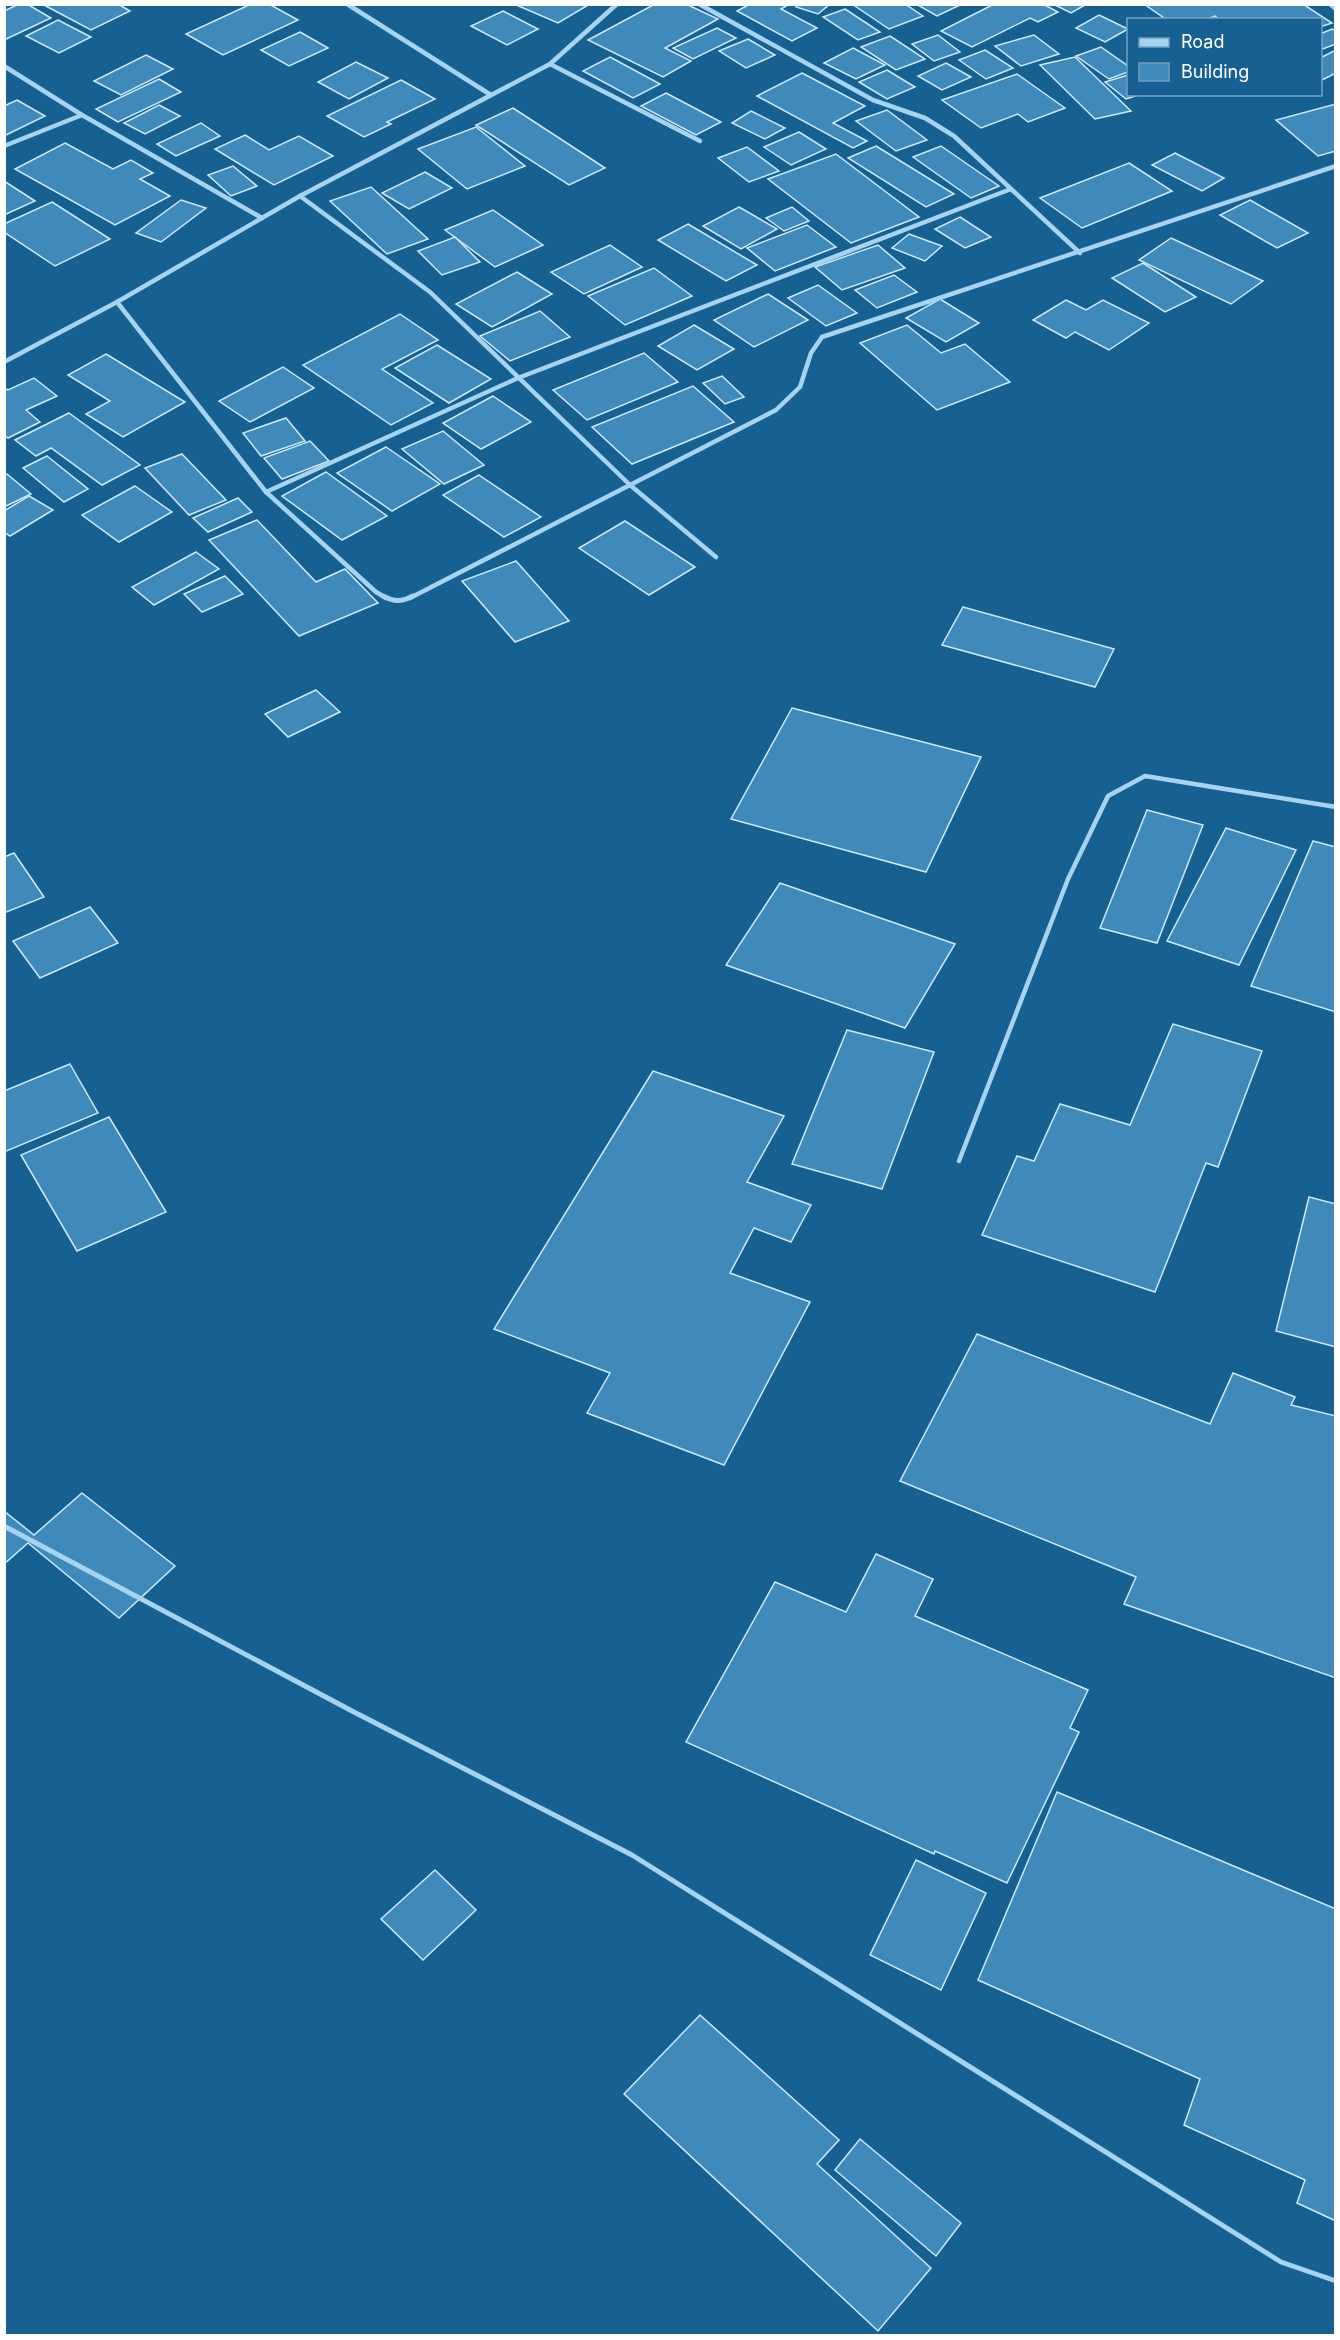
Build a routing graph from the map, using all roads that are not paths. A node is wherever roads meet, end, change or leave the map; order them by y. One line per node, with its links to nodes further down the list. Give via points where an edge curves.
1 (347, 4): 8 (street)
2 (617, 4): 6 (street)
3 (699, 4): 13 (street, via 873,100 925,118 954,136)
4 (1330, 4): 5 (street)
5 (1335, 9)
6 (550, 64): 8 (street); 10 (street)
7 (4, 66): 9 (street)
8 (491, 95): 14 (street)
9 (82, 115): 11 (street); 15 (street)
10 (700, 141)
11 (4, 146)
12 (1335, 166): 16 (street)
13 (1011, 189): 16 (street); 19 (street)
14 (300, 196): 15 (street); 19 (street, via 430,292)
15 (262, 218): 17 (street)
16 (1080, 253): 20 (street, via 822,337 809,352 802,383 794,396 776,410)
17 (117, 302): 18 (street); 21 (street)
18 (4, 362)
19 (518, 378): 20 (street); 21 (street)
20 (630, 485): 21 (street, via 403,601 390,600 376,592); 22 (street)
21 (266, 492)
22 (716, 557)
23 (1335, 807): 24 (lane, via 1145,776 1108,796 1068,879)
24 (959, 1161)
25 (4, 1526): 26 (lane, via 632,1855 1281,2262)
26 (1335, 2281)

